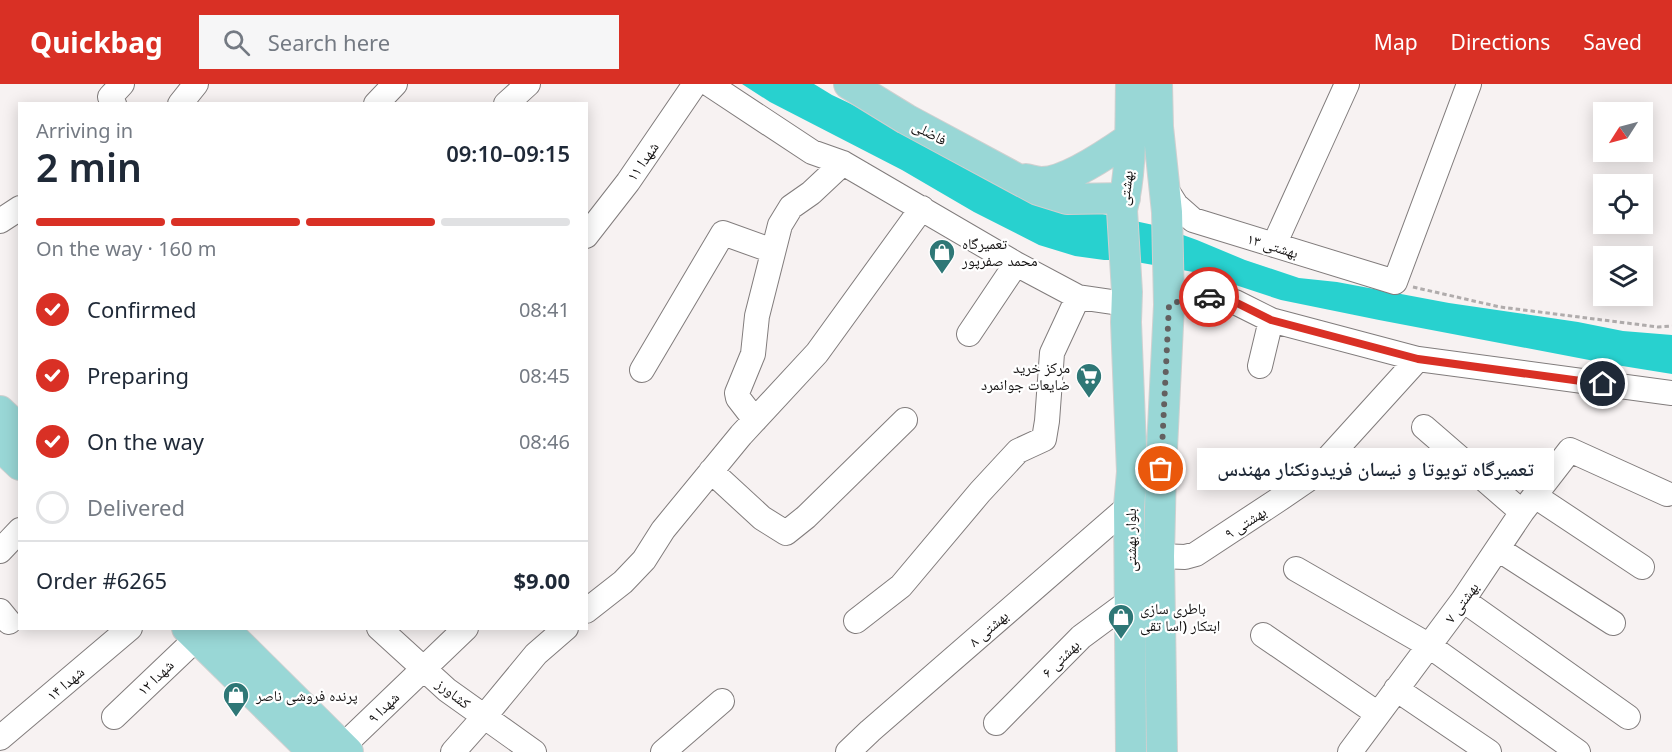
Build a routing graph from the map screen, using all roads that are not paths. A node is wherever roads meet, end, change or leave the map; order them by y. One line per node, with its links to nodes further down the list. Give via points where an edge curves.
1 (122, 84): 12 (street, via 110,98)
2 (196, 84): 13 (street)
3 (395, 84): 14 (street)
4 (528, 84): 15 (street)
5 (695, 84): 24 (street, شهدا ۱۱)
6 (709, 84): 17 (street, via 812,152)
7 (849, 84): 18 (main road, فاضلی)
8 (1131, 84): 16 (main road, بهشتی)
9 (1157, 84): 19 (main road)
10 (1347, 84): 25 (street)
11 (1469, 84): 25 (street, بهشتی ۱۳, via 1395,282)
12 (113, 102)
13 (182, 102)
14 (378, 102)
15 (508, 102)
16 (1130, 138): 18 (main road, فاضلی, via 1065,176 1042,182); 20 (main road, بهشتی)
17 (843, 163): 21 (street); 26 (street, via 791,207 780,225)
18 (1014, 176): 20 (main road, فاضلی, via 1038,190 1067,199)
19 (1166, 199): 25 (street, بهشتی ۱۳, via 1193,220); 30 (main road)
20 (1123, 204): 29 (main road, بهشتی)
21 (922, 208): 27 (street); 37 (street, via 817,353)
22 (18, 209): 23 (street)
23 (0, 221)
24 (588, 233)
25 (1274, 245)
26 (773, 251): 35 (street, via 723,233); 37 (street, via 757,316 753,354 737,393)
27 (1016, 264): 28 (street); 32 (street)
28 (1078, 297): 29 (street); 58 (street, via 1052,353 1044,439 1018,452 901,586)
29 (1126, 298): 40 (main road, بلوار بهشتی)
30 (1169, 299): 31 (street, via 1198,294 1235,302); 41 (main road, بلوار بهشتی)
31 (1271, 320): 33 (street); 34 (street)
32 (969, 334)
33 (1418, 359): 36 (street); 52 (street, بهشتی ۹, via 1310,478 1196,554)
34 (1260, 366)
35 (642, 370)
36 (1672, 393)
37 (755, 420): 44 (street)
38 (905, 420): 44 (street, via 786,533 762,518)
39 (1424, 427): 47 (street)
40 (1130, 435): 41 (main road); 45 (main road, بلوار بهشتی)
41 (1162, 438): 45 (main road, بلوار بهشتی)
42 (0, 446): 43 (main road)
43 (18, 463)
44 (711, 471): 57 (street, via 644,560)
45 (1147, 471): 48 (main road, بلوار بهشتی); 52 (main road, بلوار بهشتی)
46 (1667, 494): 47 (street, بهشتی ۷, via 1570,450)
47 (1528, 504): 50 (street, بهشتی ۷); 53 (street)
48 (1129, 506): 55 (main road, بلوار بهشتی); 83 (street, بهشتی ۸)
49 (18, 533): 51 (street)
50 (1498, 549): 56 (street, بهشتی ۷); 59 (street)
51 (0, 551)
52 (1160, 556): 84 (main road, بلوار بهشتی)
53 (1642, 567)
54 (1296, 569): 66 (street)
55 (1131, 600): 74 (street, بهشتی ۶, via 1081,637); 77 (main road, بلوار بهشتی)
56 (1463, 600): 66 (street, بهشتی ۷); 73 (street)
57 (588, 609)
58 (856, 621)
59 (1613, 623)
60 (128, 630): 75 (street, شهدا ۱۴)
61 (381, 630): 67 (street, کشاورز)
62 (464, 630): 67 (street, شهدا ۹)
63 (564, 630): 72 (street, via 536,654)
64 (202, 632): 71 (street, شهدا ۱۲); 76 (main road); 79 (main road)
65 (1263, 634): 70 (street)
66 (1428, 645): 68 (street, بهشتی ۷); 86 (street)
67 (423, 668): 72 (street, کشاورز); 76 (street, شهدا ۹)
68 (1396, 689): 70 (street, بهشتی ۷); 85 (street)
69 (722, 701): 82 (street)
70 (1378, 714): 78 (street, بهشتی ۷)
71 (114, 717)
72 (484, 717): 80 (street); 81 (street, کشاورز)
73 (1628, 717)
74 (996, 723)
75 (0, 738)
76 (345, 749)
77 (1128, 749)
78 (1359, 749)
79 (313, 752)
80 (453, 752)
81 (534, 752)
82 (663, 752)
83 (848, 752)
84 (1162, 752)
85 (1490, 752)
86 (1578, 752)

